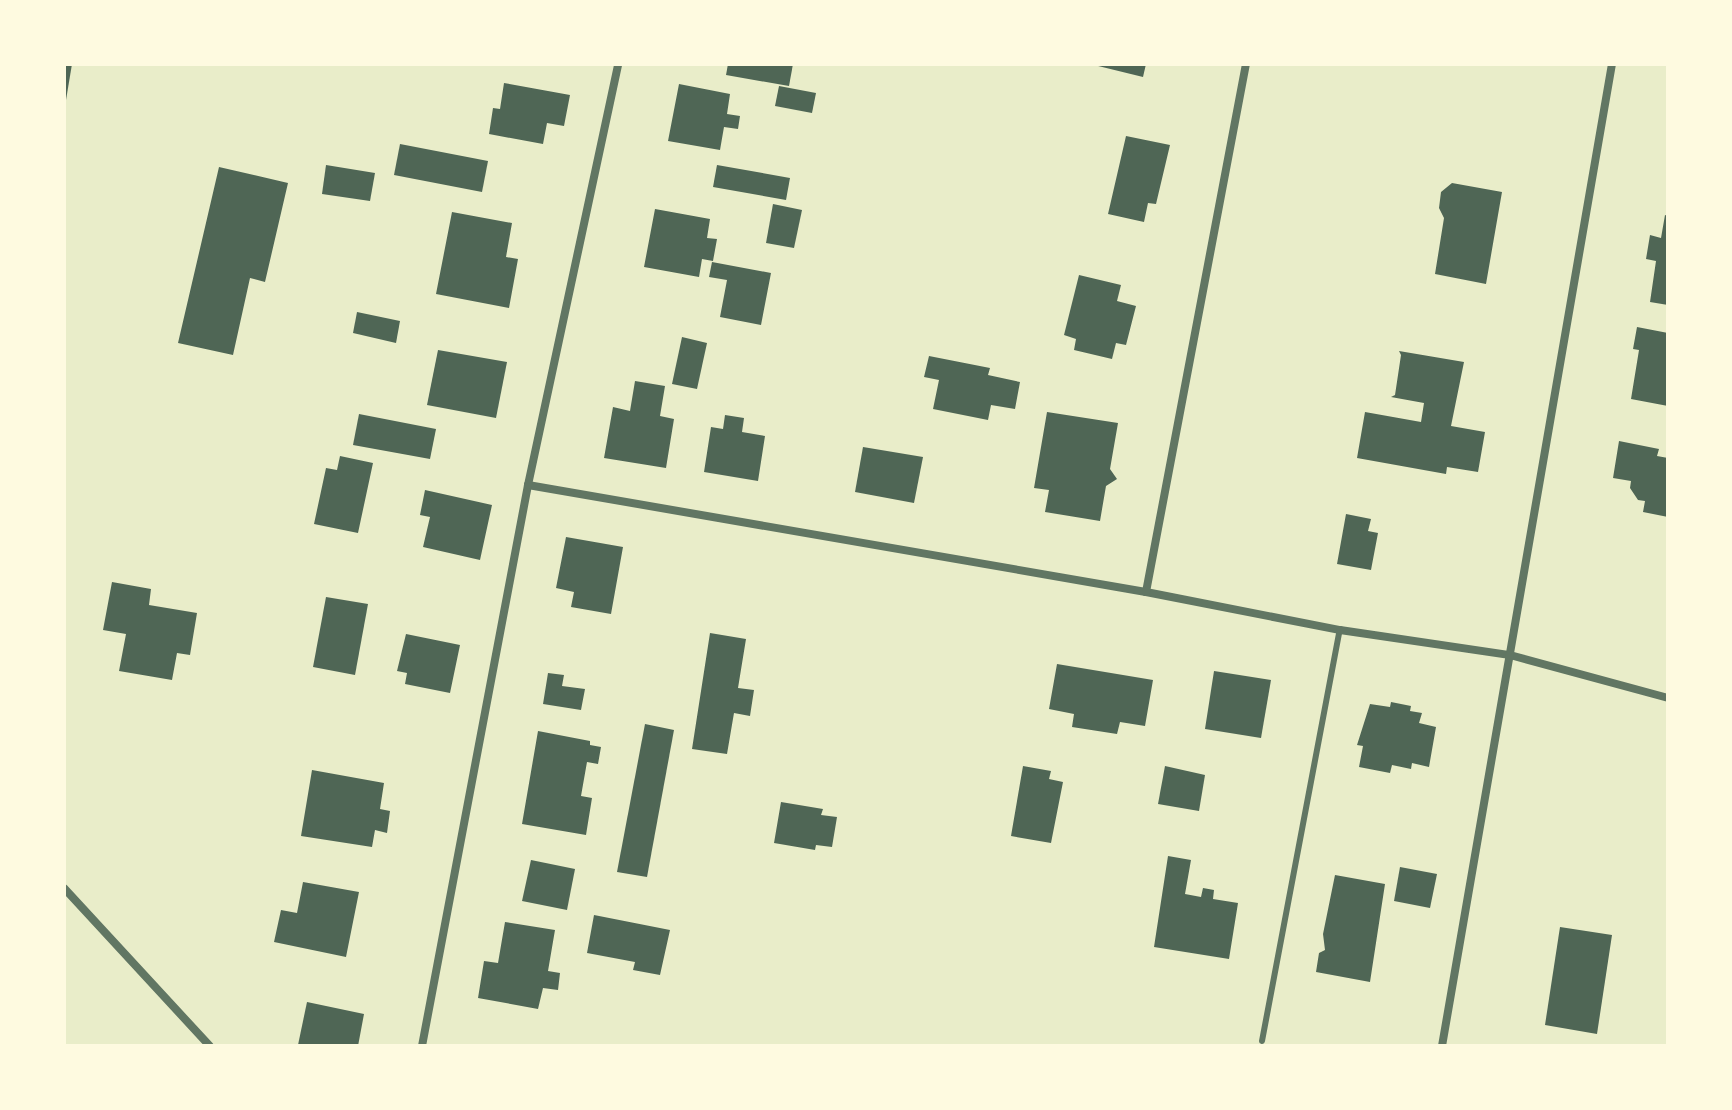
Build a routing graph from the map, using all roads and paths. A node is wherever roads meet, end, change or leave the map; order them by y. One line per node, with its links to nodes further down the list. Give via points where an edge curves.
1 (618, 64): 4 (street)
2 (1246, 64): 5 (street)
3 (1612, 64): 7 (street)
4 (528, 485): 5 (street); 12 (street)
5 (1146, 592): 6 (street)
6 (1340, 630): 7 (street); 10 (lane)
7 (1510, 655): 8 (street); 13 (street)
8 (1668, 698)
9 (64, 888): 11 (street)
10 (1262, 1041)
11 (210, 1046)
12 (422, 1046)
13 (1442, 1046)

